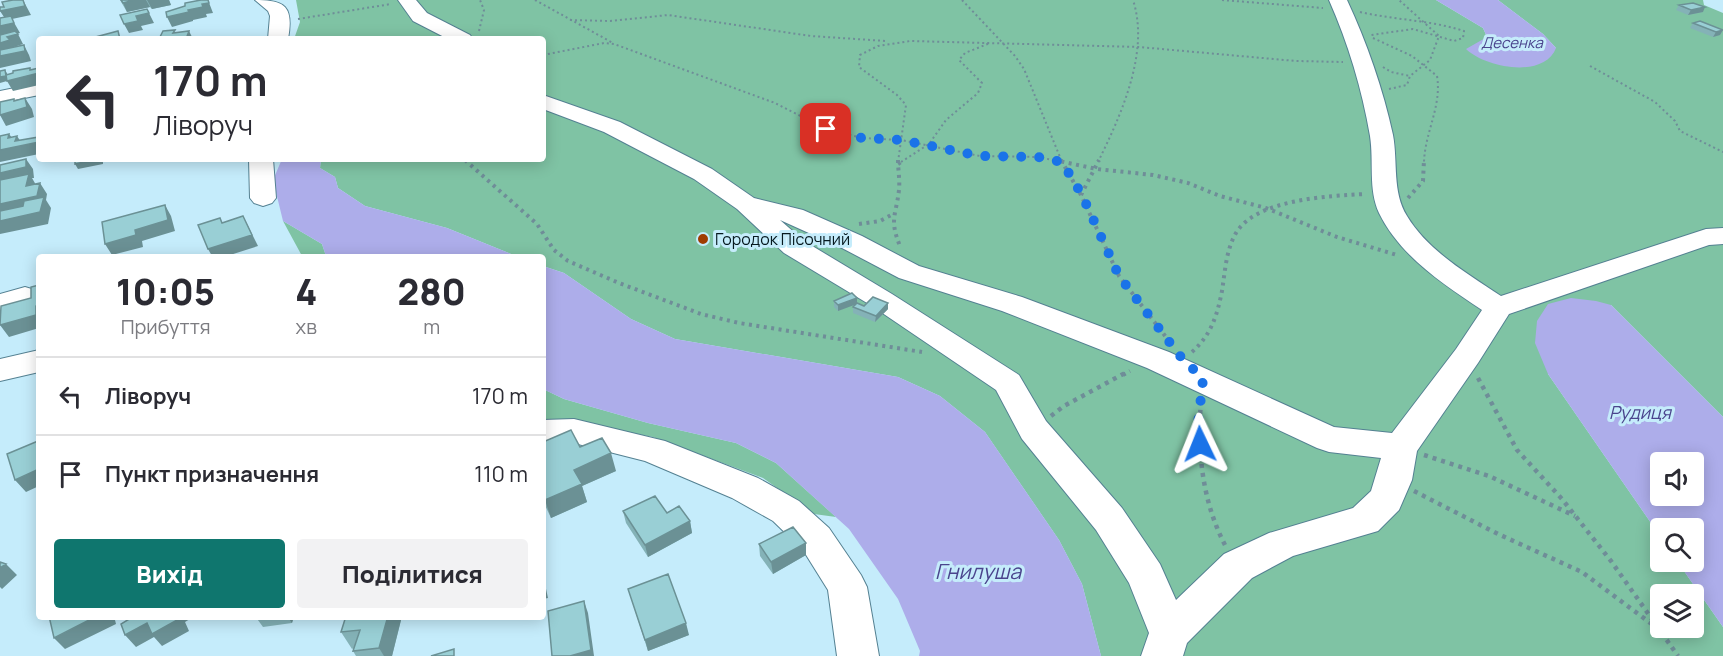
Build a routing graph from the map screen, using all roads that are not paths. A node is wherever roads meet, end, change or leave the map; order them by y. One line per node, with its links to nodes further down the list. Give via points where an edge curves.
1 (264, 0): 4 (street, via 281,15)
2 (408, 1): 5 (street, via 420,16)
3 (1341, 5): 13 (street, via 1371,99 1384,156 1389,204 1434,263)
4 (280, 30)
5 (468, 36)
6 (36, 90): 7 (street)
7 (0, 97)
8 (546, 103): 11 (street, via 612,127 703,174)
9 (261, 162): 10 (street)
10 (263, 198)
11 (746, 204): 17 (street, via 794,216 909,272 1196,366); 20 (street, via 794,247 1008,383 1034,430 1108,519 1146,576)
12 (1723, 236): 13 (street, via 1706,237)
13 (1498, 307): 18 (street)
14 (36, 362): 15 (street)
15 (0, 370)
16 (546, 432): 21 (street, via 574,431 652,450 745,488 786,511 816,539 847,587)
17 (1329, 439): 18 (street); 19 (street)
18 (1400, 447): 19 (street)
19 (1394, 480): 20 (street, via 1386,500 1365,520 1282,544 1238,566)
20 (1166, 645)
21 (858, 656)

